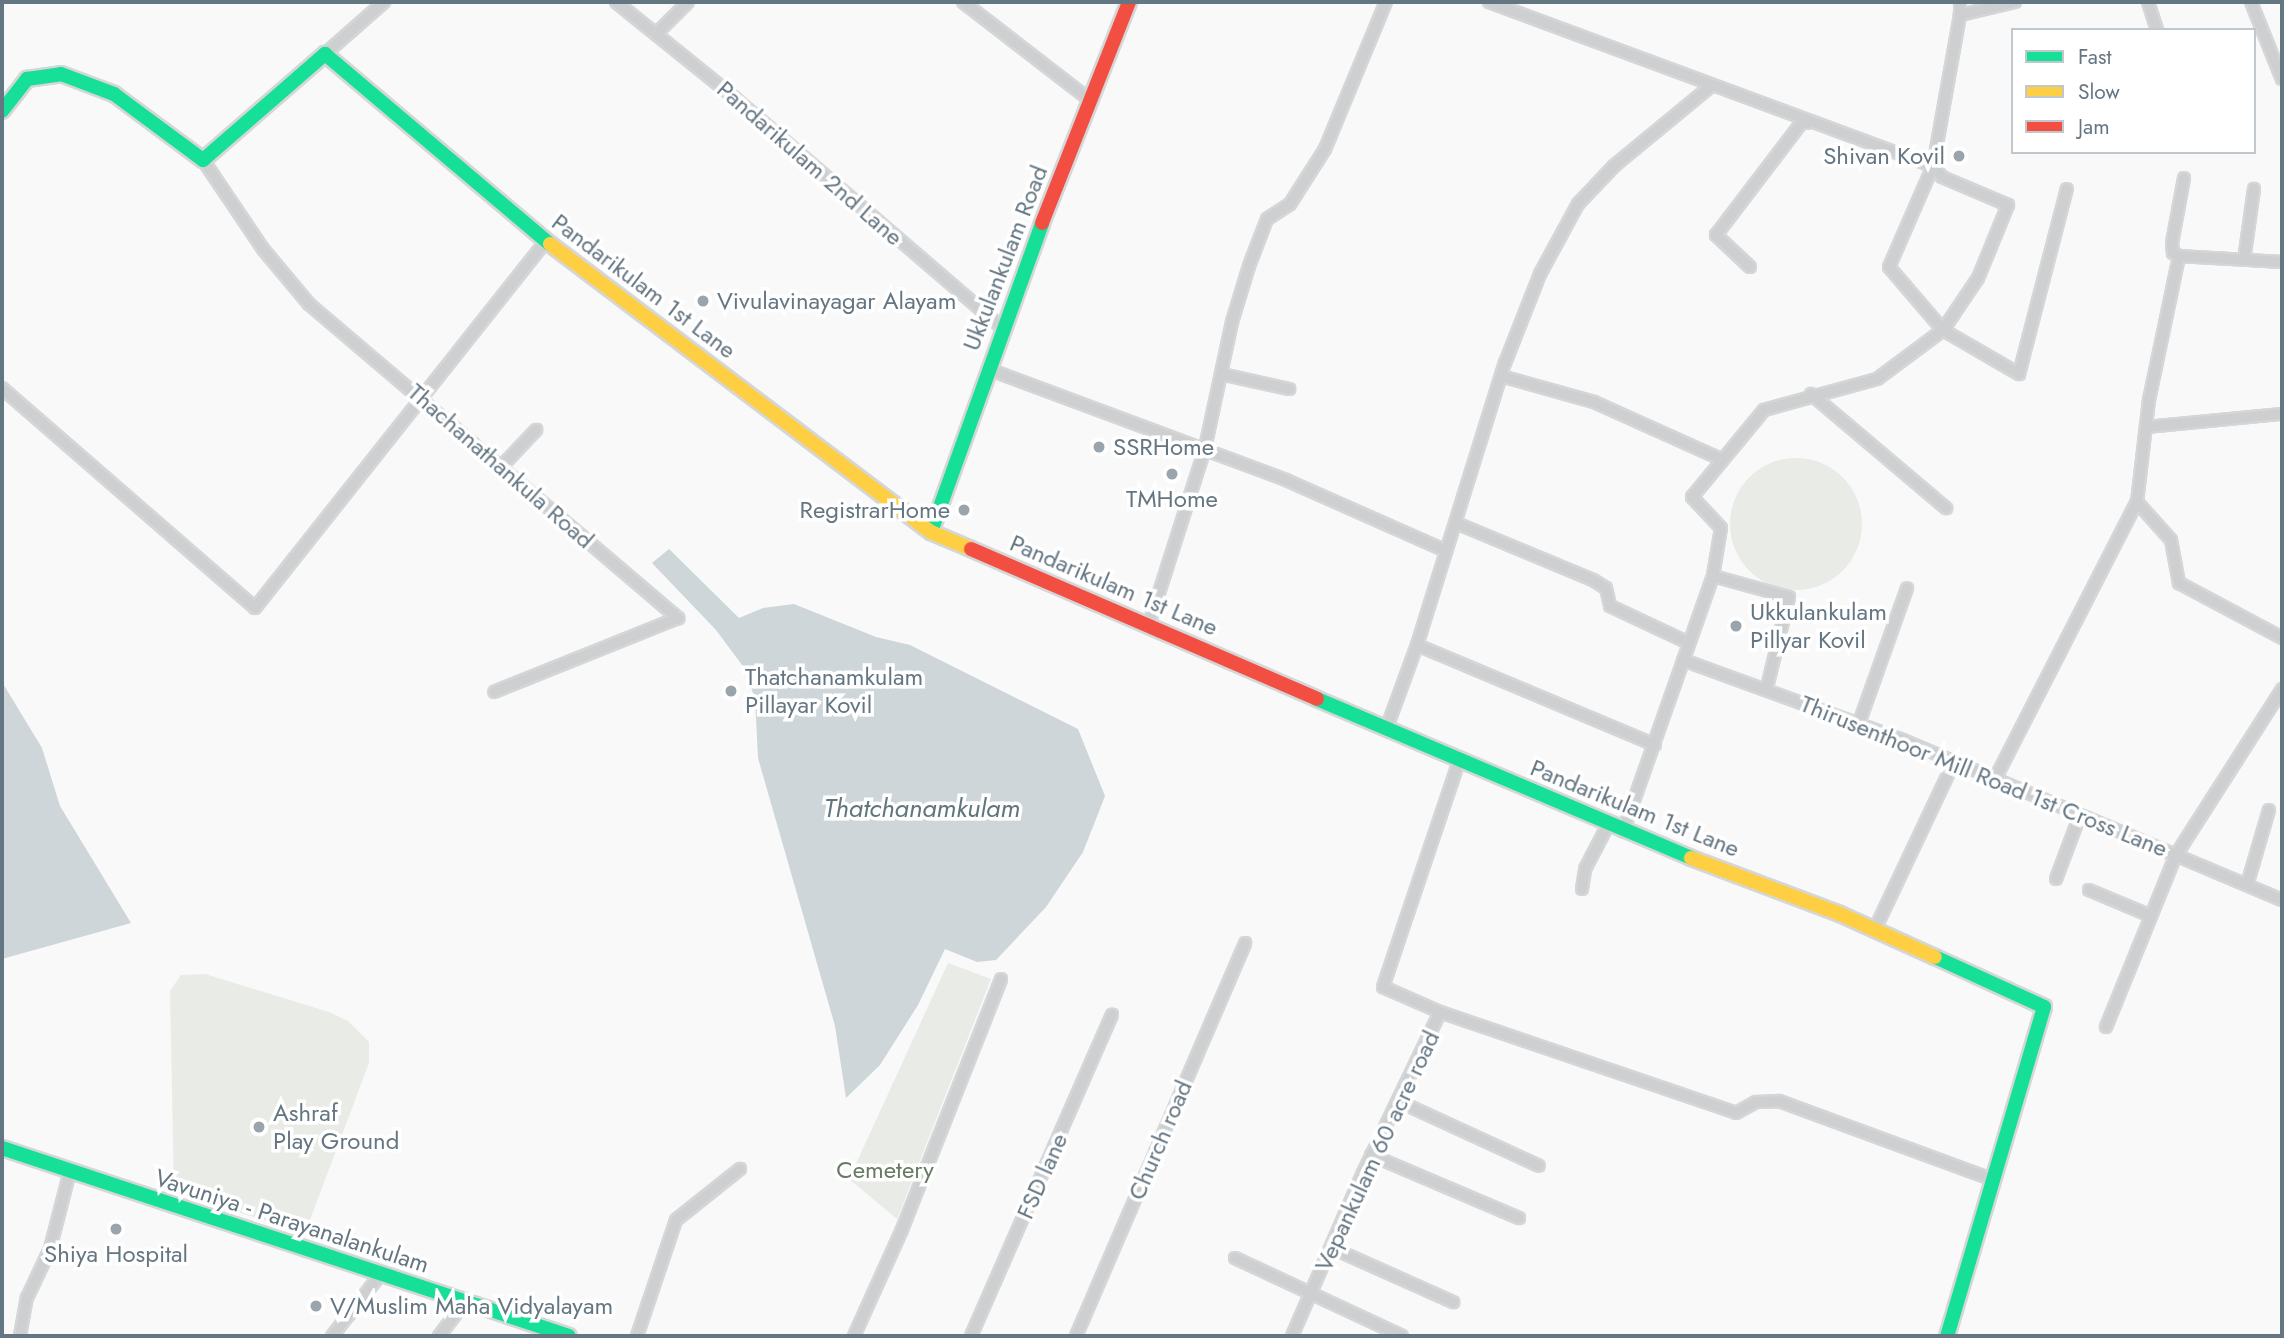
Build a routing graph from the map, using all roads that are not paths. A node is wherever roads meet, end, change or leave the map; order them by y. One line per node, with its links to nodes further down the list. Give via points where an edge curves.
1 (384, 2): 15 (street)
2 (616, 2): 14 (street, Pandarikulam 2nd Lane)
3 (688, 2): 14 (street)
4 (964, 2): 18 (street)
5 (1129, 2): 18 (main road, Ukkulankulam Road)
6 (1386, 2): 34 (street, via 1325,149 1290,204 1267,219 1232,322)
7 (1489, 2): 17 (street)
8 (1960, 2): 12 (street)
9 (2015, 2): 12 (street)
10 (2148, 2): 13 (street)
11 (2251, 2): 16 (street)
12 (1960, 15): 22 (street)
13 (2156, 28)
14 (656, 34): 31 (street, Pandarikulam 2nd Lane)
15 (325, 54): 21 (main road); 26 (main road, Pandarikulam 1st Lane)
16 (2282, 79)
17 (1710, 86): 20 (street); 35 (street, via 1614,166 1578,204 1539,274)
18 (1090, 100): 31 (main road, Ukkulankulam Road)
19 (2, 111): 21 (main road, via 27,79 61,74 114,94)
20 (1809, 123): 22 (street); 30 (street, via 1803,121 1716,235)
21 (203, 160): 39 (street, Thachanathankula Road, via 263,249 309,304)
22 (1933, 166): 32 (street, via 1889,267); 32 (street, via 1942,177 2008,205 1978,278)
23 (2184, 178): 27 (street, via 2172,243 2173,253)
24 (2067, 189): 32 (street, via 2019,374)
25 (2254, 189): 28 (street)
26 (546, 240): 39 (street); 49 (main road, Pandarikulam 1st Lane)
27 (2179, 256): 28 (street); 41 (street)
28 (2245, 260): 29 (street)
29 (2282, 262)
30 (1750, 267)
31 (1001, 327): 33 (main road, Ukkulankulam Road)
32 (1943, 331): 38 (street, via 1877,379)
33 (988, 369): 43 (street); 49 (main road, Ukkulankulam Road)
34 (1221, 374): 37 (street); 43 (street)
35 (1501, 376): 44 (street, via 1594,402); 48 (street)
36 (2, 388): 39 (street, via 255,608)
37 (1289, 389)
38 (1811, 394): 44 (street, via 1764,410); 47 (street)
39 (422, 398): 45 (street, Thachanathankula Road)
40 (2282, 414): 41 (street)
41 (2146, 427): 46 (street)
42 (536, 430): 45 (street)
43 (1205, 448): 50 (street); 53 (street)
44 (1720, 458): 51 (street, via 1692,497 1721,528)
45 (502, 466): 60 (street, Thachanathankula Road, via 678,618)
46 (2137, 502): 54 (street, via 2171,540 2179,583); 66 (street)
47 (1946, 508)
48 (1456, 523): 50 (street); 55 (street, via 1593,580 1606,588 1610,606)
49 (931, 532): 53 (main road, Pandarikulam 1st Lane)
50 (1446, 551): 56 (street)
51 (1713, 576): 55 (street); 58 (street, via 1789,597)
52 (1907, 588): 61 (street)
53 (1149, 624): 62 (main road, Pandarikulam 1st Lane)
54 (2282, 638)
55 (1689, 643): 57 (street)
56 (1418, 645): 62 (street); 63 (street)
57 (1684, 660): 58 (street, Thirusenthoor Mill Road 1st Cross Lane); 63 (street)
58 (1767, 687): 61 (street, Thirusenthoor Mill Road 1st Cross Lane)
59 (2282, 689): 71 (street)
60 (494, 692)
61 (1859, 723): 65 (street, Thirusenthoor Mill Road 1st Cross Lane)
62 (1387, 727): 64 (main road, Pandarikulam 1st Lane)
63 (1656, 745): 70 (street)
64 (1460, 758): 69 (main road, Pandarikulam 1st Lane); 81 (street, Vepankulam 60 acre road, via 1383,987)
65 (1954, 762): 66 (street, Thirusenthoor Mill Road 1st Cross Lane); 78 (street)
66 (1994, 779): 68 (street, Thirusenthoor Mill Road 1st Cross Lane)
67 (2269, 810): 73 (street)
68 (2080, 815): 71 (street, Thirusenthoor Mill Road 1st Cross Lane); 72 (street)
69 (1608, 825): 70 (main road, Pandarikulam 1st Lane); 74 (street, via 1585,869)
70 (1623, 832): 78 (main road, Pandarikulam 1st Lane)
71 (2176, 855): 73 (street, Thirusenthoor Mill Road 1st Cross Lane); 77 (street)
72 (2056, 879)
73 (2247, 885): 76 (street, Thirusenthoor Mill Road 1st Cross Lane)
74 (1582, 890)
75 (2089, 890): 77 (street)
76 (2282, 900)
77 (2151, 916): 83 (street)
78 (1875, 929): 90 (main road, Pandarikulam 1st Lane, via 2044,1007)
79 (1245, 943): 105 (street, Church road)
80 (1001, 979): 103 (street, via 901,1232)
81 (1440, 1012): 84 (street, Vepankulam 60 acre road); 90 (street, via 1736,1113 1756,1102 1779,1101)
82 (1112, 1015): 104 (street, FSD lane)
83 (2106, 1027)
84 (1398, 1101): 86 (street, Vepankulam 60 acre road); 87 (street)
85 (2, 1148): 89 (main road, Vavuniya - Parayanalankulam)
86 (1371, 1155): 91 (street); 92 (street, Vepankulam 60 acre road)
87 (1539, 1166)
88 (740, 1169): 102 (street, via 676,1220)
89 (70, 1171): 94 (main road, Vavuniya - Parayanalankulam); 98 (street, via 50,1249 27,1298)
90 (1994, 1180): 108 (main road, Pandarikulam 1st Lane)
91 (1519, 1218)
92 (1332, 1248): 95 (street, Vepankulam 60 acre road); 96 (street)
93 (1235, 1258): 95 (street)
94 (381, 1274): 97 (main road, Vavuniya - Parayanalankulam); 99 (street)
95 (1310, 1297): 106 (street, Vepankulam 60 acre road); 107 (street)
96 (1453, 1301)
97 (465, 1302): 100 (street); 101 (main road, Vavuniya - Parayanalankulam)
98 (20, 1336)
99 (332, 1336)
100 (439, 1336)
101 (569, 1336)
102 (637, 1336)
103 (854, 1336)
104 (971, 1336)
105 (1076, 1336)
106 (1292, 1336)
107 (1402, 1336)
108 (1947, 1336)

